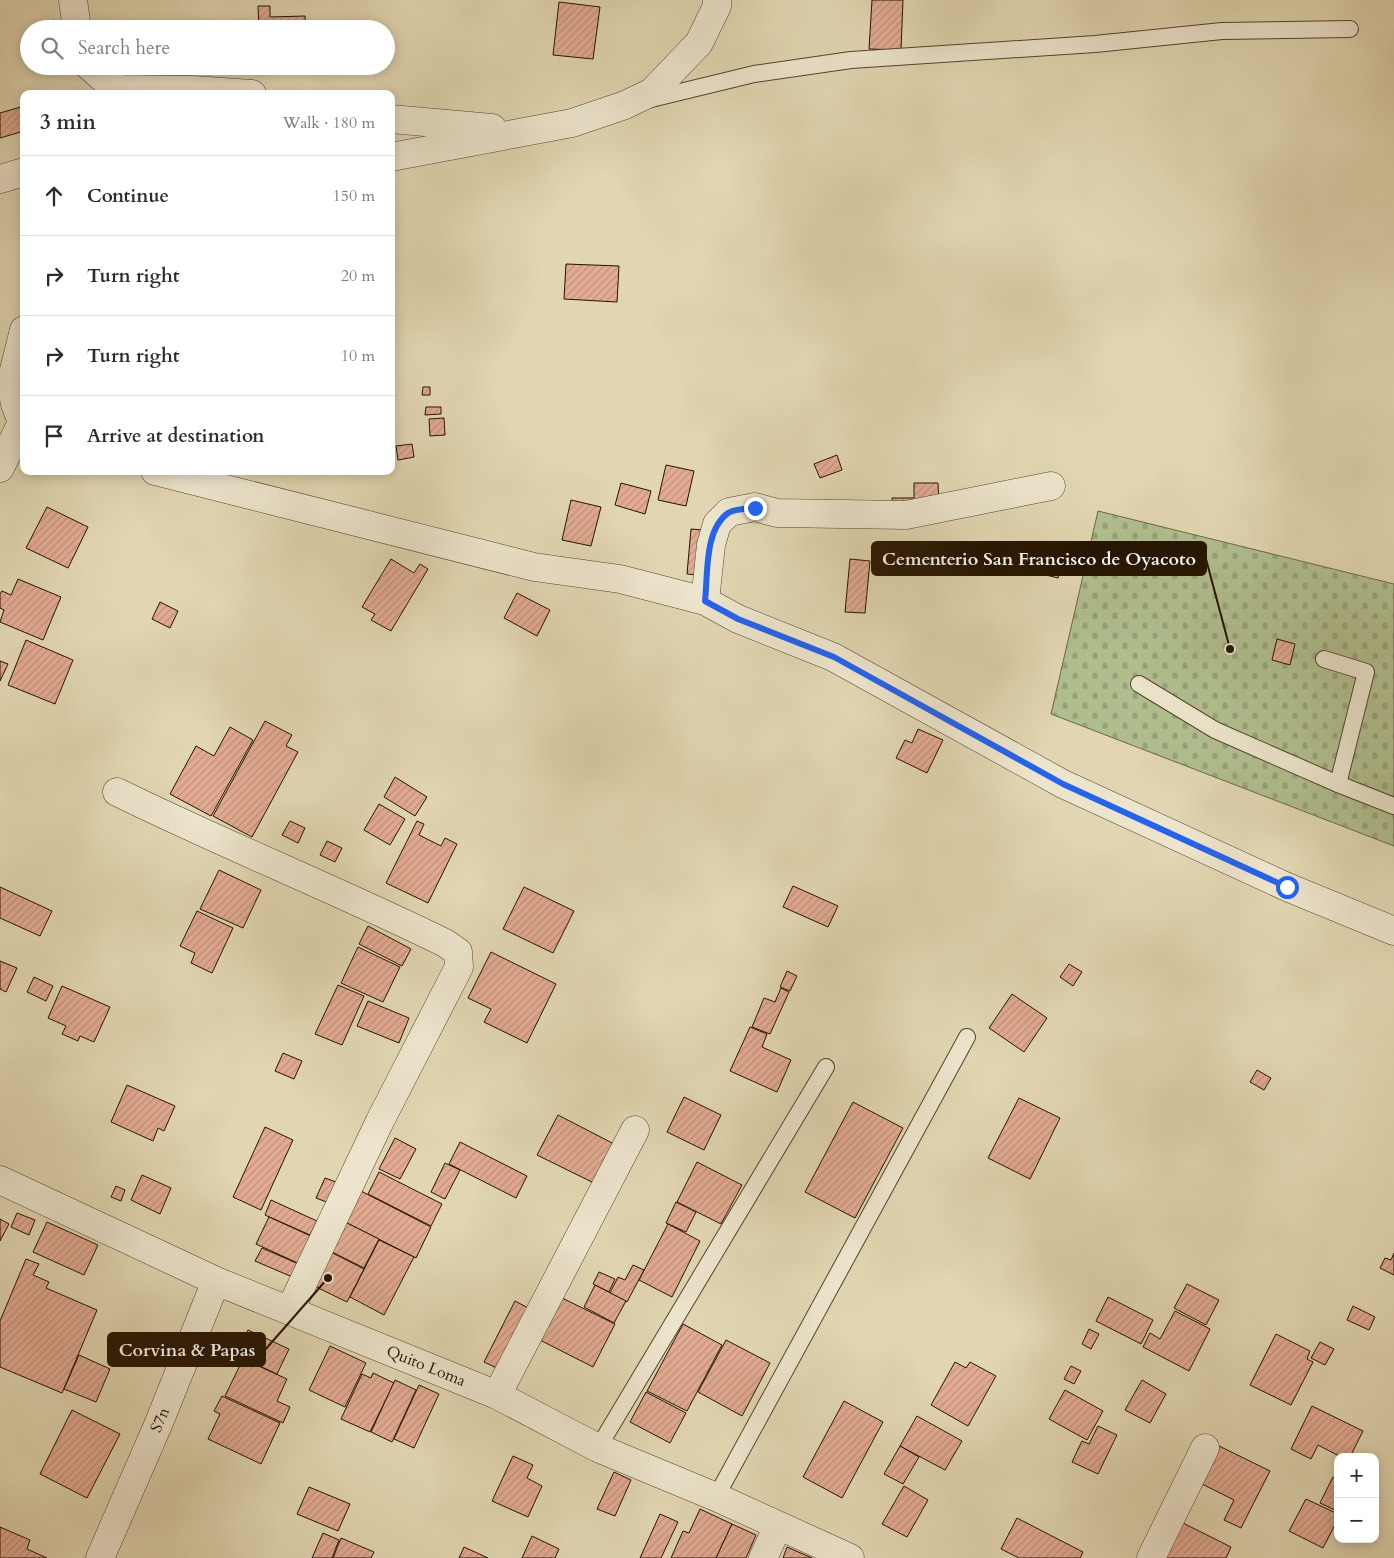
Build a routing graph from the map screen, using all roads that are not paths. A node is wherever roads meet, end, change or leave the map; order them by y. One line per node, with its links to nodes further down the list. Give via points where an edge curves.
1 (73, 0): 3 (street)
2 (717, 0): 7 (street, via 699,43 652,92)
3 (76, 20)
4 (1350, 29): 7 (lane, via 1222,30 1095,44 851,60 754,74)
5 (99, 75): 6 (street, via 120,89)
6 (146, 90)
7 (625, 105): 9 (street, via 572,123)
8 (395, 119): 9 (street)
9 (528, 131): 10 (street)
10 (395, 155)
11 (20, 173): 12 (street)
12 (0, 179)
13 (20, 346): 14 (street, via 11,382 14,404)
14 (20, 417)
15 (20, 429): 16 (street)
16 (0, 468)
17 (171, 475): 19 (street, via 534,567 620,579)
18 (1051, 486): 19 (street, via 906,515 776,512 755,508 729,512 717,524 711,545)
19 (705, 601): 25 (street, via 738,619 834,657 1063,784 1287,887)
20 (1324, 659): 22 (lane, via 1366,672)
21 (1139, 684): 22 (lane, via 1215,730)
22 (1338, 784): 24 (lane)
23 (117, 792): 31 (street, via 212,838 362,902 458,952 459,967 380,1121)
24 (1394, 806)
25 (1394, 931)
26 (966, 1038): 35 (lane)
27 (826, 1068): 33 (lane)
28 (635, 1130): 32 (street)
29 (0, 1180): 30 (street, Quito Loma)
30 (216, 1281): 31 (street, Quito Loma); 37 (street, S7n)
31 (290, 1310): 32 (street, Quito Loma)
32 (497, 1395): 33 (street, Quito Loma)
33 (598, 1448): 35 (street, Quito Loma)
34 (1204, 1448): 40 (street)
35 (716, 1496): 36 (street, Quito Loma)
36 (778, 1526): 38 (street); 39 (street, Quito Loma)
37 (100, 1558)
38 (763, 1558)
39 (850, 1558)
40 (1151, 1558)

